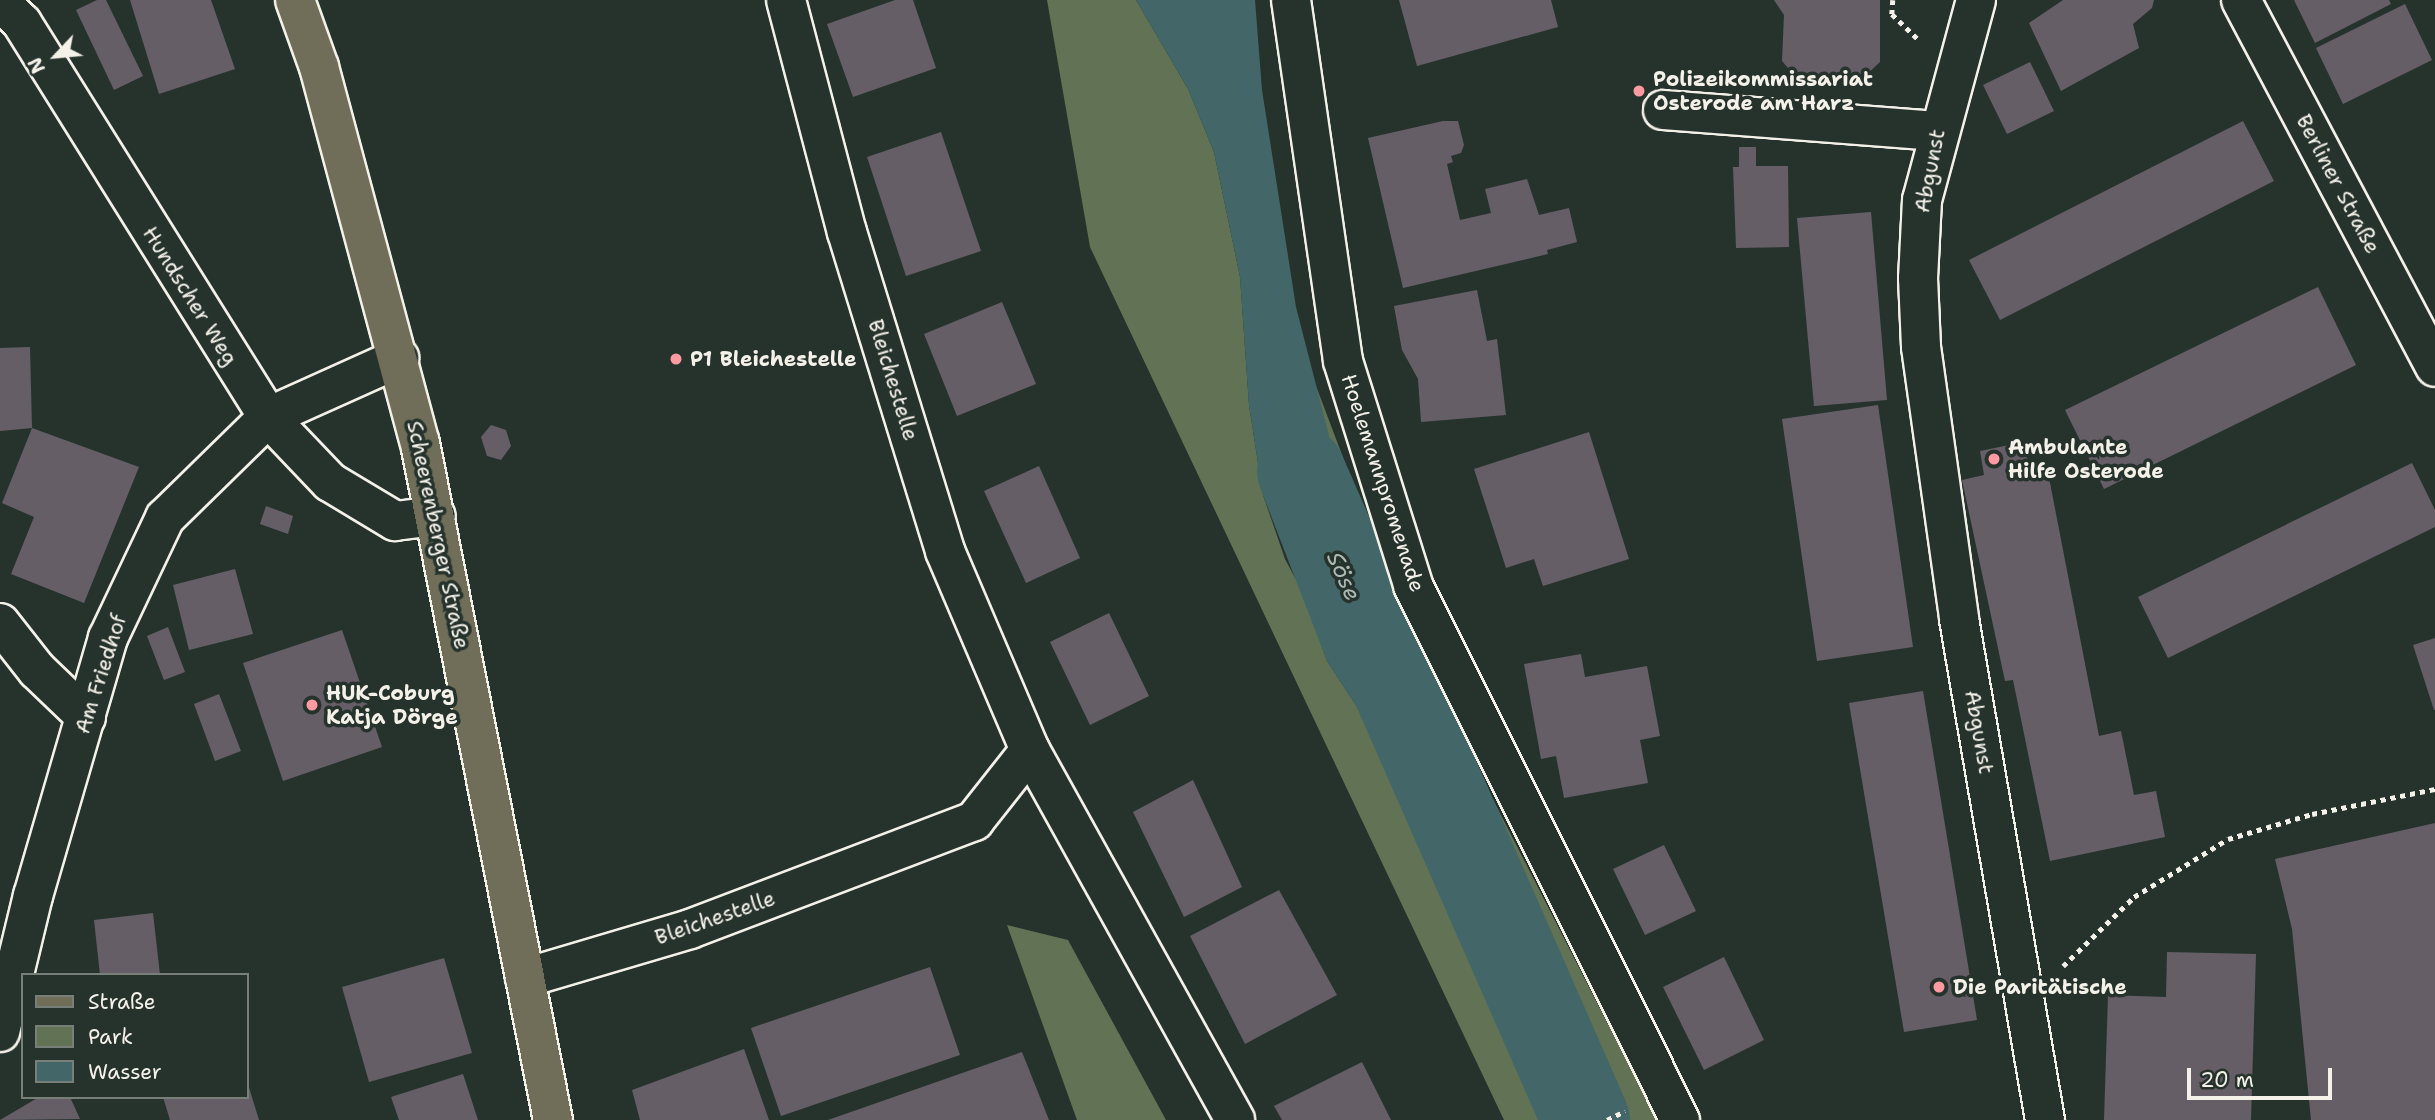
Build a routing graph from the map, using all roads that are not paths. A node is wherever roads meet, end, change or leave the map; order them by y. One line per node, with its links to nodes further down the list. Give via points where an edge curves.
1 (295, 0): 9 (main road, Scheerenberger Straße, via 319,67)
2 (786, 0): 15 (street, Bleichestelle, via 847,233 945,551)
3 (1291, 0): 20 (street, Hoelemannpromenade, via 1343,360 1413,585)
4 (1976, 0): 8 (street, Abgunst)
5 (2241, 0): 10 (street, Berliner Straße)
6 (0, 1): 11 (street, Hundscher Weg, via 22,23)
7 (1663, 110): 8 (street)
8 (1937, 131): 21 (street, Abgunst, via 1919,235 1924,388)
9 (399, 358): 11 (street, Am Friedhof); 12 (main road, Scheerenberger Straße)
10 (2435, 367)
11 (268, 417): 12 (street, Hundscher Weg, via 330,482 395,521); 14 (street, Am Friedhof, via 164,518 108,638)
12 (436, 516): 16 (main road, Scheerenberger Straße)
13 (0, 623): 14 (street, via 37,670)
14 (86, 717): 17 (street, Am Friedhof)
15 (1030, 750): 16 (street, Bleichestelle, via 974,821 690,929); 19 (street, Bleichestelle)
16 (525, 978): 18 (main road, Scheerenberger Straße)
17 (0, 1032)
18 (553, 1120)
19 (1235, 1120)
20 (1680, 1120)
21 (2045, 1120)

